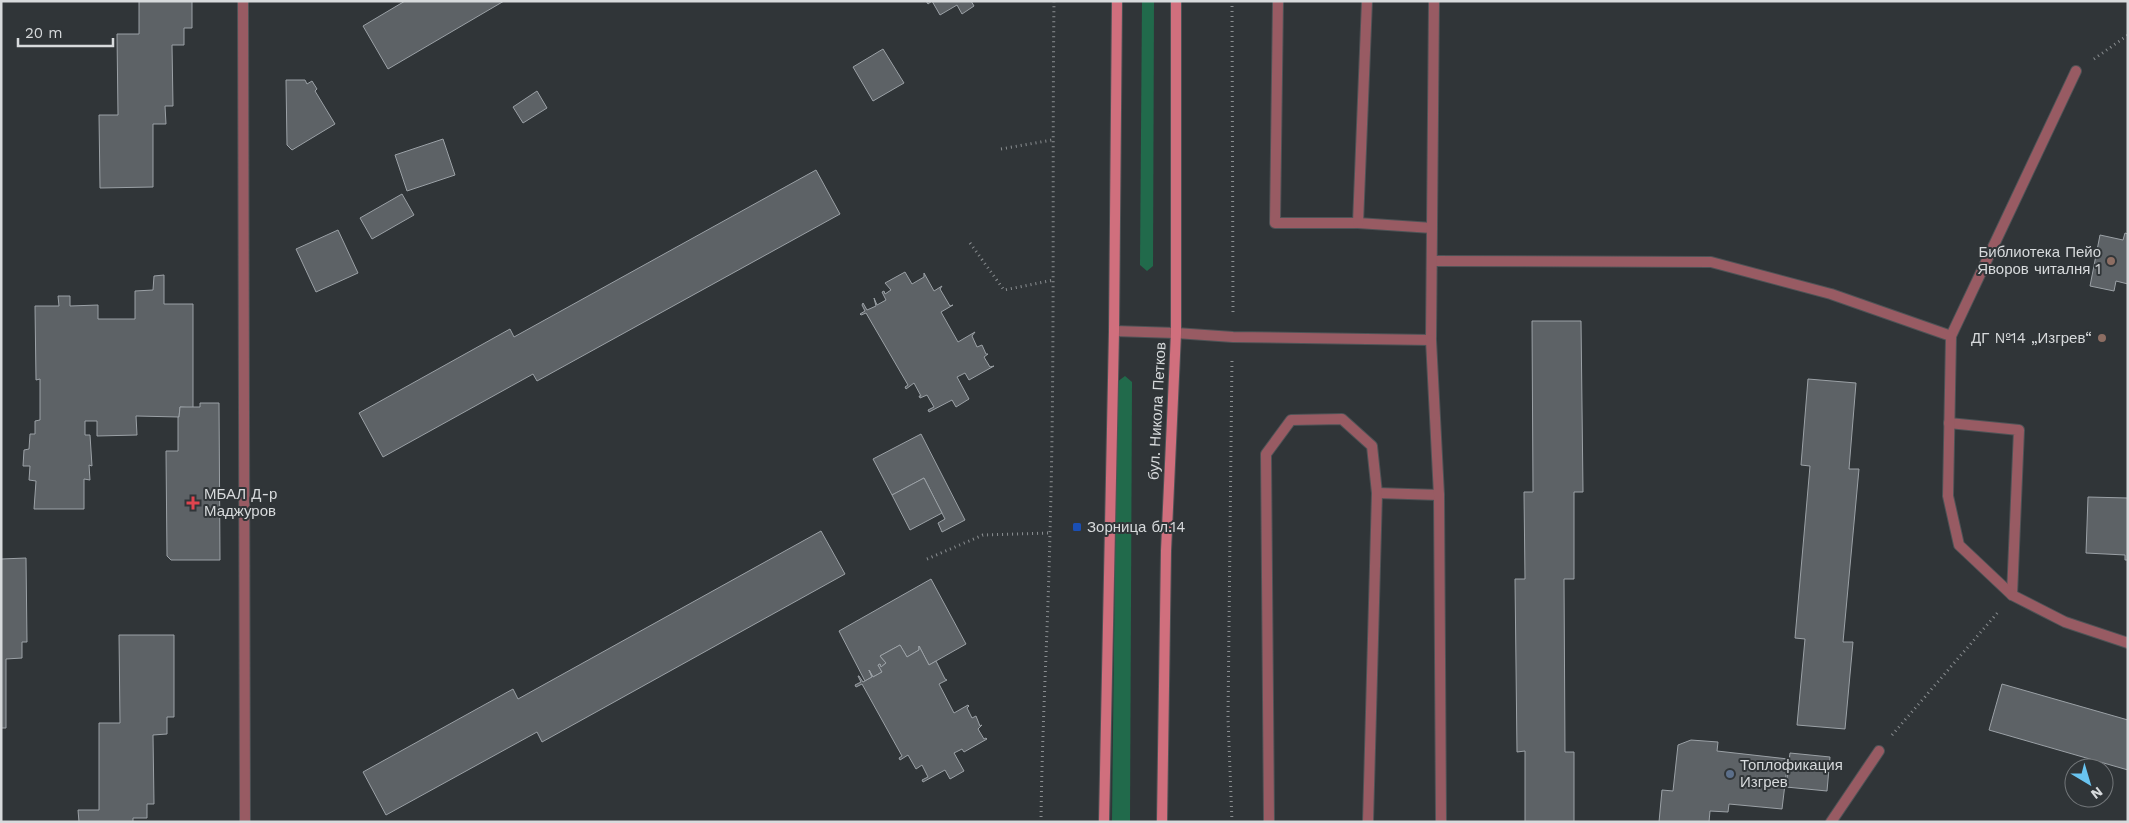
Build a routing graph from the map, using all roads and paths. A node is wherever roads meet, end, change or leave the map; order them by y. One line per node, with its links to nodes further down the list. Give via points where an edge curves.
1 (243, 1): 31 (street)
2 (1054, 1): 11 (path)
3 (1117, 1): 18 (main road)
4 (1176, 1): 19 (main road, бул. Никола Петков)
5 (1232, 1): 21 (path)
6 (1278, 1): 13 (street, via 1275,223)
7 (1367, 1): 13 (street)
8 (1434, 1): 14 (street)
9 (2128, 35): 10 (path)
10 (2076, 71): 20 (street)
11 (1052, 140): 12 (path); 17 (path)
12 (1000, 149)
13 (1358, 223): 14 (street)
14 (1432, 228): 16 (street)
15 (970, 243): 17 (path, via 1004,290)
16 (1432, 260): 20 (street, via 1711,262 1832,294); 22 (street)
17 (1054, 280): 26 (path)
18 (1114, 331): 19 (street); 33 (main road)
19 (1176, 332): 21 (street); 34 (main road, бул. Никола Петков, via 1166,551)
20 (1951, 336): 23 (street)
21 (1233, 337): 22 (street); 35 (path, via 1228,718)
22 (1431, 340): 25 (street)
23 (1949, 423): 28 (street, via 1948,496 1959,545); 28 (street, via 2019,430)
24 (1377, 493): 25 (street); 36 (street, via 1372,446 1342,419 1291,420 1266,454); 37 (street)
25 (1439, 495): 38 (street)
26 (1050, 533): 27 (path, via 983,535); 32 (path)
27 (926, 559)
28 (2012, 595): 29 (street, via 2066,622); 30 (path)
29 (2128, 643)
30 (1879, 751): 39 (street)
31 (245, 822)
32 (1040, 822)
33 (1104, 822)
34 (1162, 822)
35 (1232, 822)
36 (1270, 822)
37 (1368, 822)
38 (1441, 822)
39 (1831, 822)

